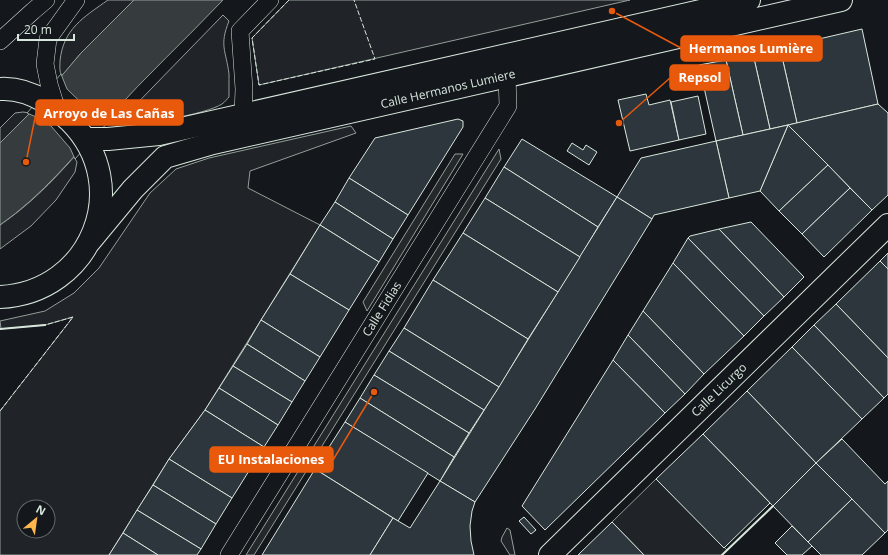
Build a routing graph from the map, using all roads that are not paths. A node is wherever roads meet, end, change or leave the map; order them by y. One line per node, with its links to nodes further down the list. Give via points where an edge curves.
1 (46, 0): 6 (street)
2 (76, 0): 9 (street, via 48,39)
3 (270, 0): 10 (street, via 240,32)
4 (749, 0): 7 (main road, Calle Hermanos Lumiere)
5 (841, 0): 7 (main road, Calle Hermanos Lumiere)
6 (0, 41)
7 (504, 66): 10 (main road, Calle Hermanos Lumiere); 13 (main road, Calle Hermanos Lumiere, via 165,157 132,189); 15 (street, Calle Fidias, via 508,106)
8 (0, 89): 9 (main road)
9 (43, 90): 11 (main road, via 56,107)
10 (243, 116): 11 (main road, Calle Hermanos Lumiere, via 159,134)
11 (92, 142): 13 (main road, via 102,187 100,212)
12 (888, 225): 16 (main road, Calle Licurgo)
13 (90, 241): 14 (main road, via 77,260 58,278 25,292)
14 (0, 297)
15 (229, 555)
16 (550, 555)

